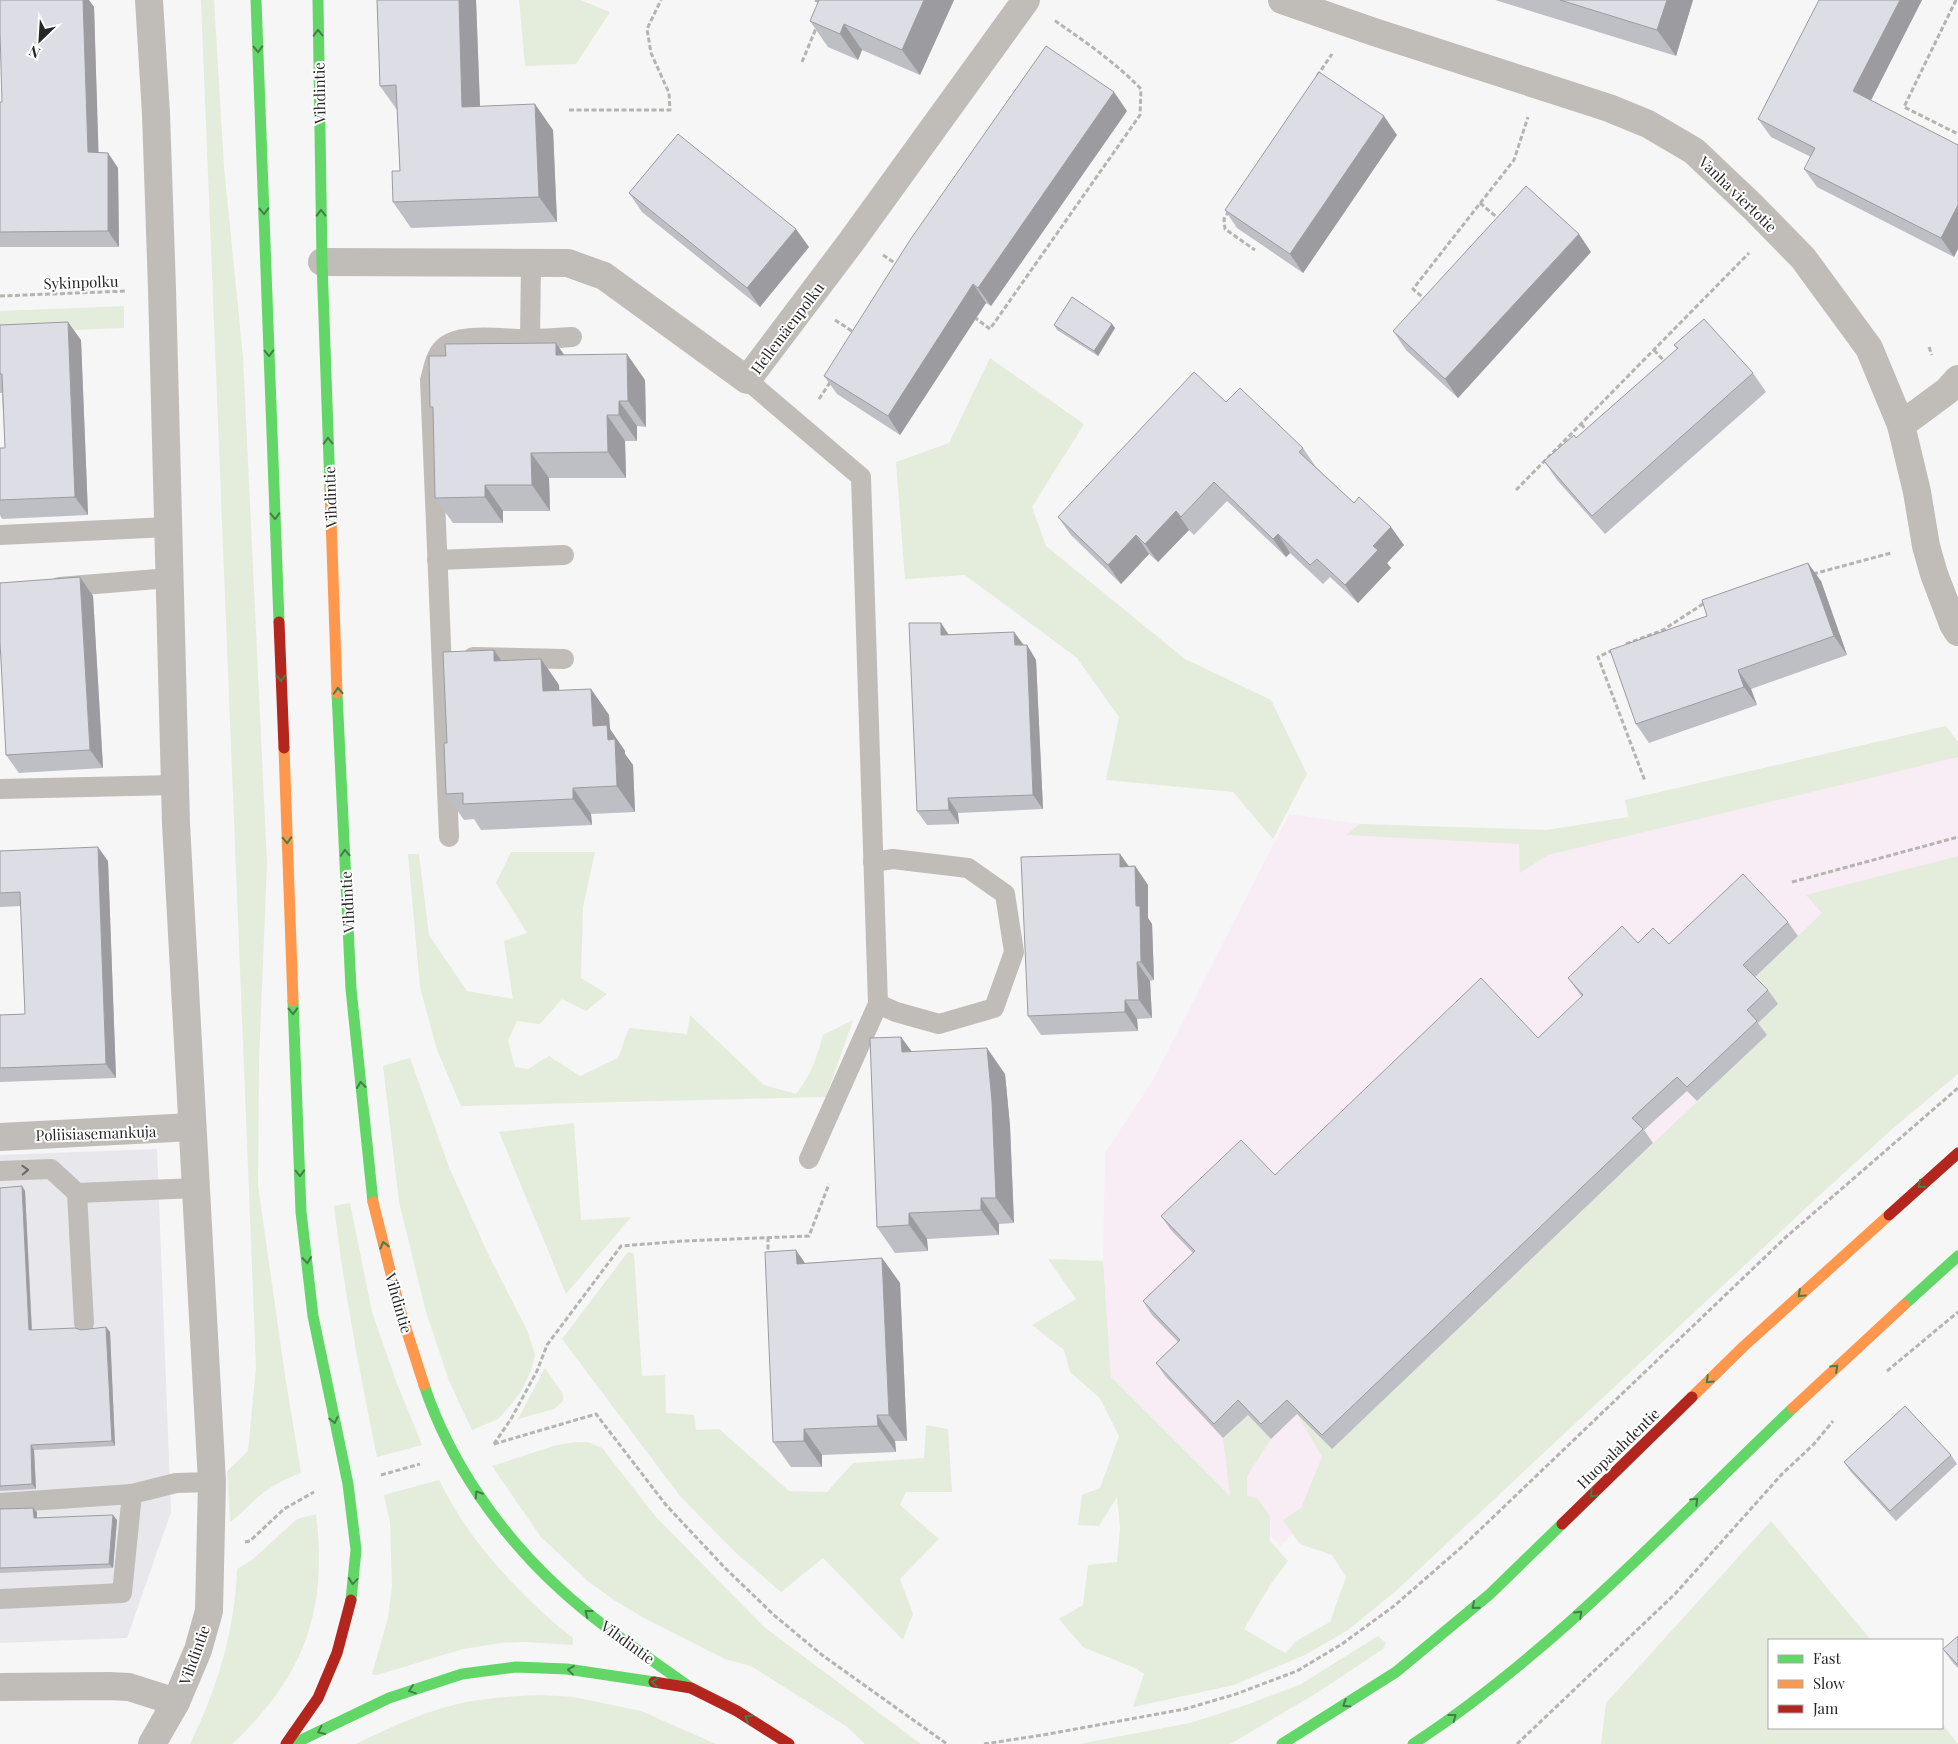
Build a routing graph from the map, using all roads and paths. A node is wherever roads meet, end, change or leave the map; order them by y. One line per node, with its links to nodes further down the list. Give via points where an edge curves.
1 (149, 0): 27 (street, Vihdintie)
2 (256, 0): 86 (main road, one-way to 86, via 301,1212 313,1316)
3 (318, 0): 24 (main road, Vihdintie, one-way to 3)
4 (661, 0): 16 (path, via 647,29 651,53 669,94 670,110)
5 (815, 0): 9 (path)
6 (1025, 0): 22 (street, Hellemäenpolku); 31 (path, via 1096,50 1142,88 1140,115 990,329)
7 (1282, 0): 12 (street, Vanha viertotie)
8 (1956, 0): 17 (path, via 1904,107)
9 (826, 2): 10 (path)
10 (822, 12)
11 (819, 21): 13 (path)
12 (1352, 24): 14 (path); 15 (street, Vanha viertotie)
13 (802, 62)
14 (1317, 77)
15 (1539, 86): 18 (path, via 1514,160); 21 (street, Vanha viertotie, via 1609,108 1672,138 1694,152)
16 (569, 110)
17 (1958, 134)
18 (1480, 203): 20 (path); 30 (path, via 1414,289)
19 (1233, 205): 23 (path, via 1224,219 1225,229)
20 (1501, 220)
21 (1774, 228): 35 (path); 41 (street, Vanha viertotie, via 1803,258 1870,348)
22 (856, 236): 26 (path); 29 (street, Hellemäenpolku)
23 (1256, 250)
24 (322, 262): 25 (street, Hellemäenpolku); 84 (main road, Vihdintie, one-way to 24, via 426,1390 400,1310 373,1200 351,989)
25 (531, 263): 34 (lane); 39 (street, Hellemäenpolku, via 568,263 604,276)
26 (903, 269)
27 (162, 289): 28 (path, Sykinpolku); 45 (street, Vihdintie)
28 (0, 296)
29 (807, 301): 33 (path); 39 (street, Hellemäenpolku)
30 (1434, 307)
31 (966, 312)
32 (572, 337): 34 (lane)
33 (861, 338)
34 (530, 340): 49 (lane, via 466,338 453,341 442,349 434,364 430,380)
35 (1654, 350): 36 (path); 40 (path)
36 (1673, 370)
37 (834, 378): 42 (path)
38 (1958, 379): 41 (street, via 1948,391)
39 (748, 380): 42 (lane)
40 (1581, 424): 43 (path); 44 (path)
41 (1902, 425): 47 (street, Vanha viertotie)
42 (801, 426): 64 (lane, via 861,477)
43 (1595, 438)
44 (1516, 490)
45 (168, 528): 46 (lane); 51 (street, Vihdintie)
46 (0, 535)
47 (1926, 546): 50 (path); 55 (street, Vanha viertotie)
48 (564, 554): 49 (lane)
49 (437, 560): 57 (lane)
50 (1804, 575)
51 (169, 578): 52 (lane); 60 (street, Vihdintie)
52 (38, 588)
53 (1708, 600): 54 (path)
54 (1665, 629): 56 (path); 59 (path, via 1598,657)
55 (1958, 632)
56 (1668, 636)
57 (441, 656): 58 (lane); 62 (lane)
58 (564, 659)
59 (1645, 781)
60 (175, 785): 61 (lane); 68 (street, Vihdintie)
61 (0, 789)
62 (449, 837)
63 (1958, 837): 65 (path)
64 (874, 862): 66 (lane); 66 (lane, via 893,859 968,868 1005,894 1014,952 994,1008 939,1024)
65 (1792, 882)
66 (878, 1004): 71 (lane)
67 (1958, 1088): 99 (path, via 1786,1238 1464,1545 1394,1606 1342,1644 1297,1671 1185,1709)
68 (192, 1128): 69 (street, Poliisiasemankuja); 73 (street, Vihdintie)
69 (0, 1137)
70 (1958, 1153): 100 (main road, Huopalahdentie, one-way to 100, via 1744,1346 1490,1594 1396,1672)
71 (809, 1159)
72 (0, 1171): 74 (lane, one-way to 74, via 51,1169)
73 (196, 1188): 74 (lane); 85 (street, Vihdintie)
74 (77, 1193): 80 (lane)
75 (768, 1237): 77 (path)
76 (682, 1241): 83 (path, via 622,1246 547,1345 537,1371)
77 (768, 1256)
78 (1958, 1256): 101 (main road, one-way to 78, via 1495,1686 1568,1624 1799,1401)
79 (1958, 1312): 81 (path)
80 (84, 1323)
81 (1886, 1372)
82 (1836, 1418): 102 (path, via 1675,1594)
83 (494, 1444): 84 (path); 98 (path, via 596,1414 666,1505 775,1616 822,1655)
84 (454, 1455): 86 (path); 92 (main road, Vihdintie, one-way to 84, via 560,1589 520,1549 482,1500)
85 (212, 1482): 88 (lane, via 176,1483); 93 (street, Vihdintie, via 209,1612 198,1650)
86 (348, 1484): 87 (path); 95 (main road, one-way to 95, via 356,1550 350,1606 337,1653 318,1698)
87 (312, 1493)
88 (132, 1494): 89 (lane); 90 (lane, via 122,1593)
89 (0, 1503)
90 (0, 1599)
91 (0, 1687): 93 (street, via 109,1686 129,1688)
92 (691, 1688): 96 (main road, one-way to 96, via 567,1669 516,1667 462,1674 389,1698); 97 (main road, one-way to 92, via 737,1711)
93 (176, 1702): 94 (street, Vihdintie)
94 (152, 1744)
95 (286, 1744)
96 (293, 1744)
97 (789, 1744)
98 (947, 1744)
99 (984, 1744)
100 (1282, 1744)
101 (1413, 1744)
102 (1517, 1744)

